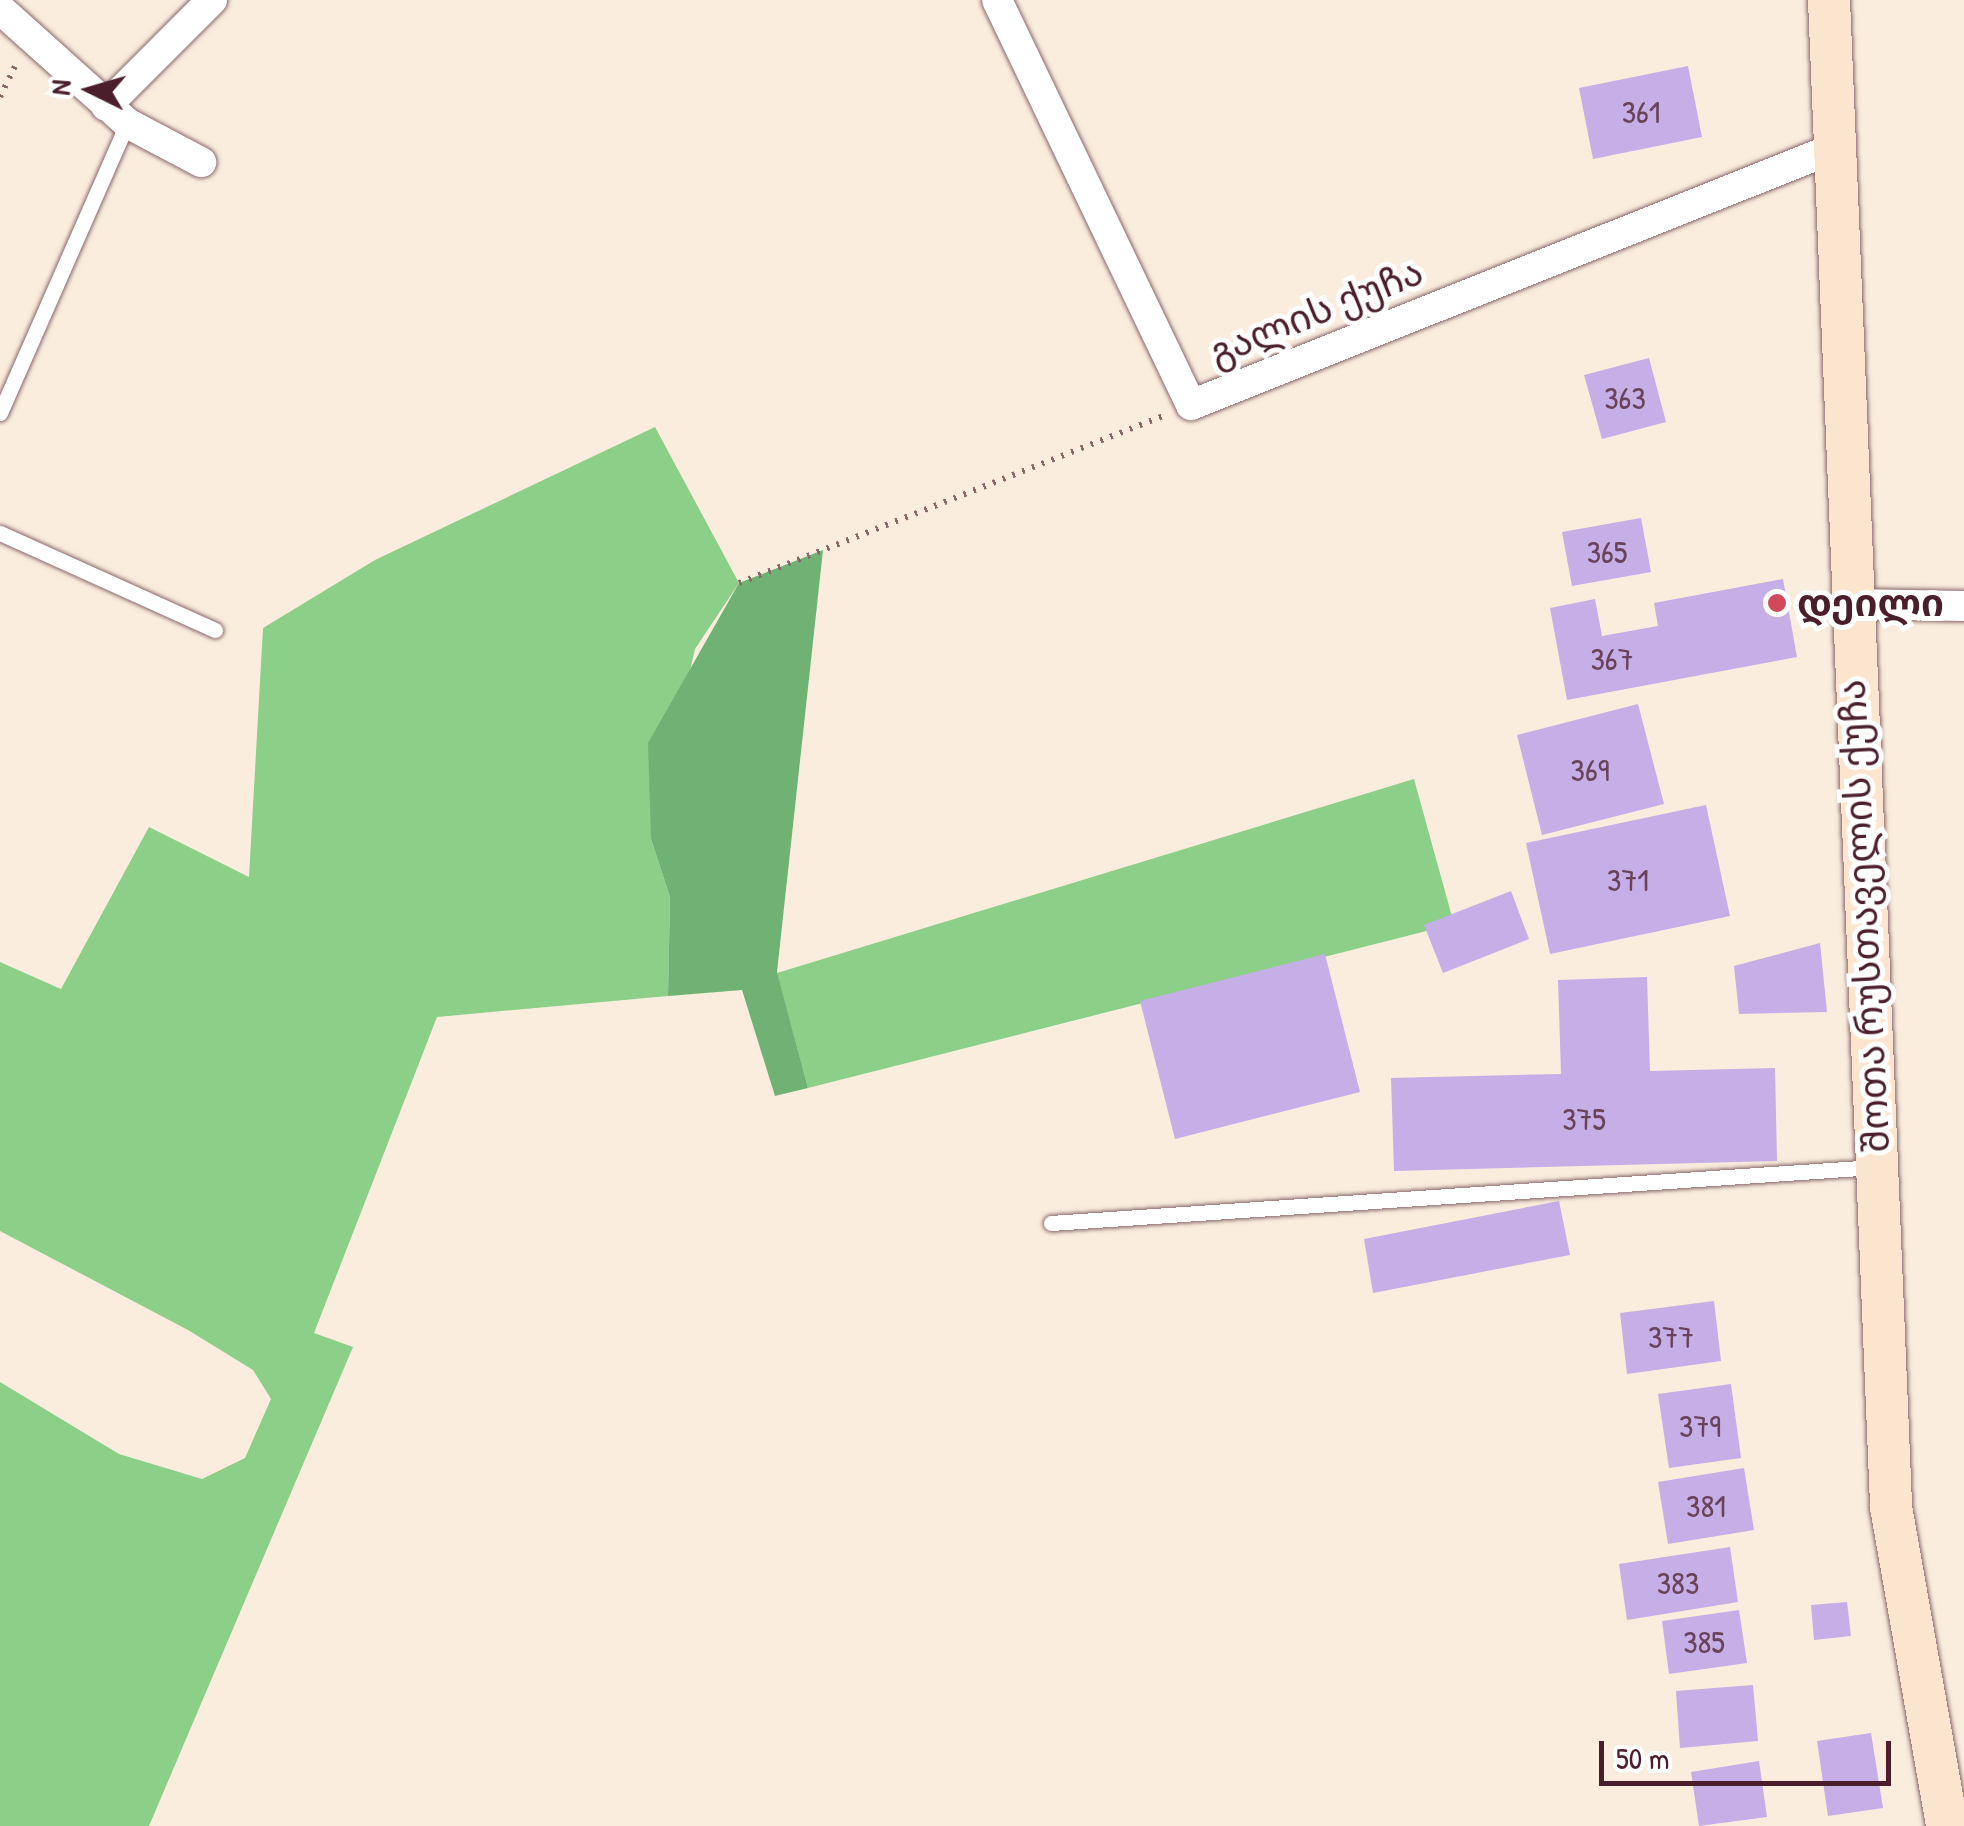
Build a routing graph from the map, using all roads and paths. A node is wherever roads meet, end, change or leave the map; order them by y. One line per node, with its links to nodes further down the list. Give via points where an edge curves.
1 (212, 0): 5 (street)
2 (997, 0): 8 (street, გალის ქუჩა)
3 (1829, 0): 6 (main road, შოთა რუსთაველის ქუჩა)
4 (0, 8): 5 (street)
5 (116, 114): 7 (street); 9 (lane)
6 (1832, 149): 8 (street, გალის ქუჩა); 12 (main road, შოთა რუსთაველის ქუჩა)
7 (201, 162)
8 (1191, 405): 11 (path)
9 (0, 413)
10 (0, 533): 14 (lane)
11 (739, 583)
12 (1850, 604): 13 (street); 15 (main road, შოთა რუსთაველის ქუჩა)
13 (1964, 606)
14 (214, 630)
15 (1876, 1166): 16 (lane); 17 (main road, შოთა რუსთაველის ქუჩა, via 1892,1507)
16 (1050, 1223)
17 (1948, 1826)

